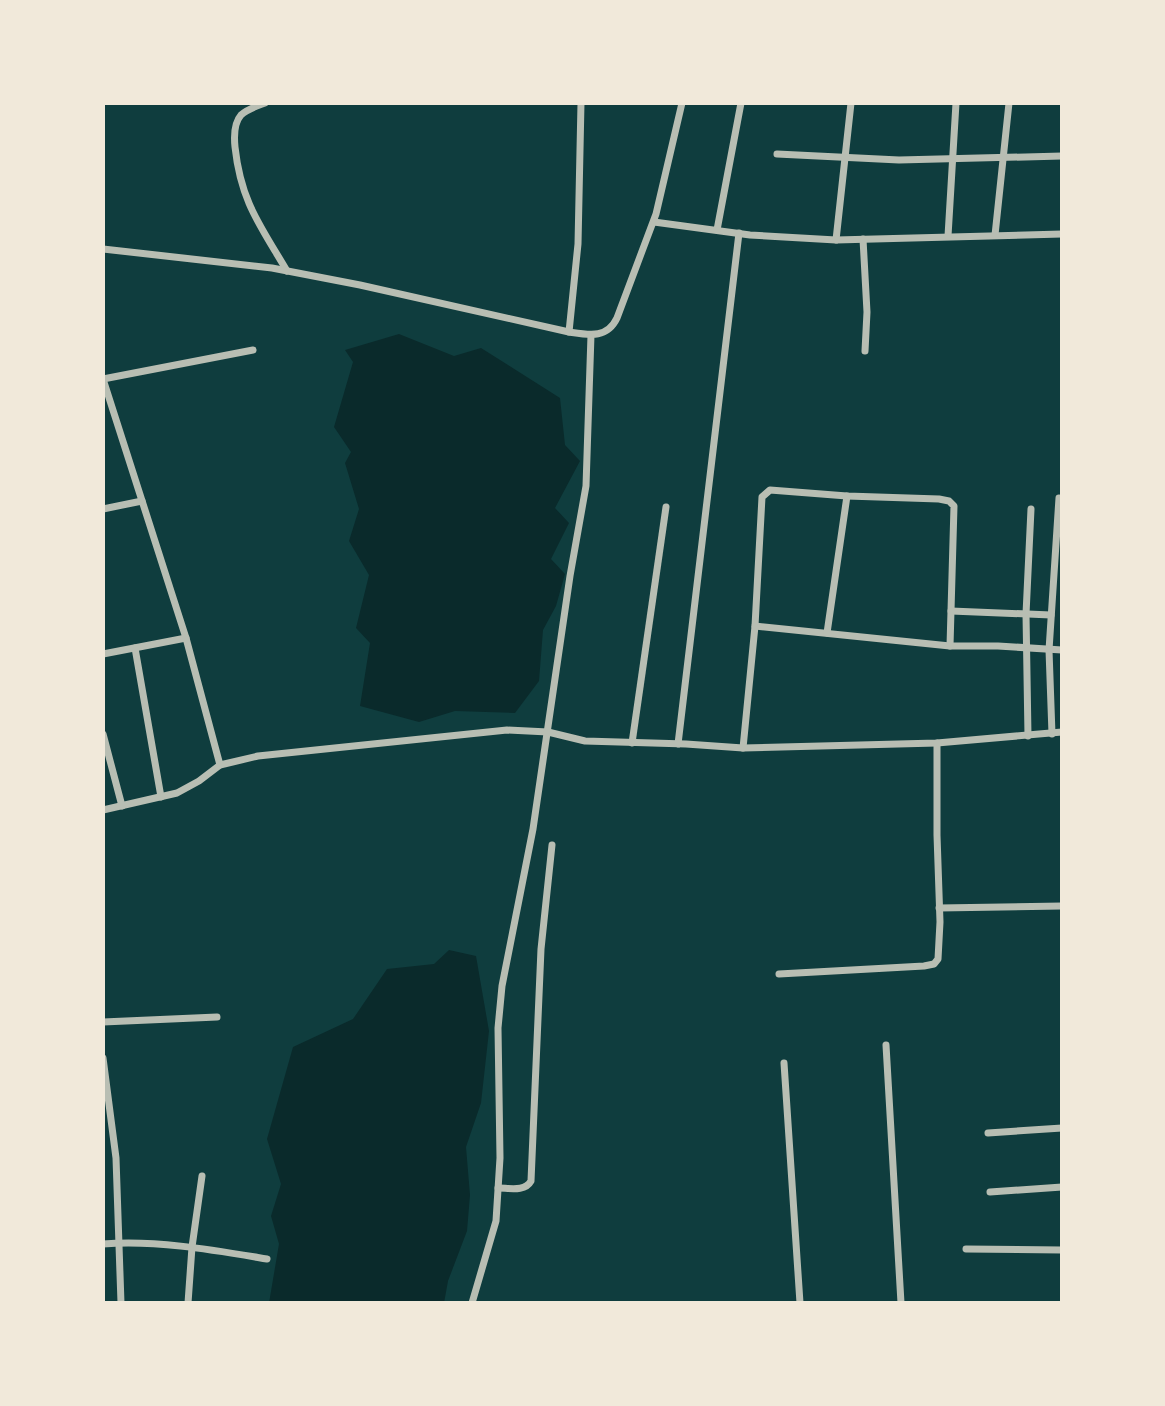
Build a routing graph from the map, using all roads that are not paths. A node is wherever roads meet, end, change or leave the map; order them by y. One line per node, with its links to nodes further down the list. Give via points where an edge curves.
1 (265, 103): 22 (street, via 247,110 236,123 238,171 246,200)
2 (581, 103): 23 (street, via 579,244)
3 (682, 103): 13 (street)
4 (741, 103): 14 (street)
5 (851, 103): 12 (street)
6 (956, 103): 11 (street)
7 (1009, 103): 9 (street)
8 (777, 154): 12 (street)
9 (1004, 156): 10 (street); 11 (street); 17 (street)
10 (1062, 156)
11 (951, 157): 12 (street); 18 (street)
12 (846, 158): 20 (street)
13 (654, 222): 14 (street); 24 (street, via 612,328)
14 (717, 230): 15 (street)
15 (739, 233): 20 (street); 53 (street)
16 (1062, 234): 17 (street)
17 (995, 235): 18 (street)
18 (947, 236): 19 (street)
19 (863, 239): 20 (street); 26 (street)
20 (836, 240)
21 (103, 249): 22 (street)
22 (287, 271): 23 (street)
23 (569, 332): 24 (street)
24 (591, 335): 46 (street, via 586,486)
25 (253, 351): 27 (street)
26 (865, 351)
27 (103, 379): 30 (street)
28 (847, 496): 34 (street, via 939,499 954,506); 37 (street, via 777,489 762,497); 38 (street)
29 (1059, 499): 36 (street)
30 (142, 501): 32 (street); 39 (street)
31 (666, 507): 51 (street)
32 (103, 509)
33 (1031, 509): 35 (street)
34 (951, 611): 35 (street); 40 (street)
35 (1026, 614): 36 (street); 42 (street)
36 (1051, 615): 43 (street)
37 (755, 626): 38 (street); 54 (street)
38 (827, 633): 40 (street)
39 (186, 638): 41 (street); 55 (street)
40 (950, 646): 42 (street)
41 (135, 648): 45 (street); 56 (street)
42 (1026, 648): 43 (street); 50 (street)
43 (1049, 650): 44 (street); 49 (street)
44 (1062, 650)
45 (103, 654)
46 (548, 732): 51 (street, via 585,741); 55 (street, via 507,730 258,756); 72 (street, via 502,986)
47 (1062, 732): 49 (street)
48 (103, 734): 57 (street)
49 (1052, 734): 50 (street)
50 (1028, 736): 52 (street)
51 (632, 743): 53 (street)
52 (937, 743): 54 (street); 61 (street)
53 (682, 744): 54 (street)
54 (743, 748)
55 (220, 765): 56 (street, via 177,793)
56 (161, 797): 57 (street)
57 (122, 806): 58 (street)
58 (103, 810)
59 (552, 845): 72 (street, via 541,949 531,1181 522,1188)
60 (1062, 906): 61 (street)
61 (939, 908): 62 (street, via 939,952 934,964)
62 (779, 974)
63 (217, 1017): 64 (street)
64 (103, 1022)
65 (886, 1045): 84 (street)
66 (103, 1058): 74 (street, via 116,1158)
67 (784, 1063): 83 (street)
68 (1062, 1128): 69 (street)
69 (988, 1133)
70 (202, 1176): 76 (street)
71 (1062, 1187): 73 (street)
72 (498, 1188): 82 (street, via 496,1221)
73 (990, 1192)
74 (120, 1243): 75 (street); 76 (street); 80 (street)
75 (103, 1244)
76 (192, 1247): 79 (street); 81 (street)
77 (967, 1249): 78 (street)
78 (1062, 1250)
79 (267, 1259)
80 (121, 1303)
81 (188, 1303)
82 (472, 1303)
83 (800, 1303)
84 (901, 1303)

